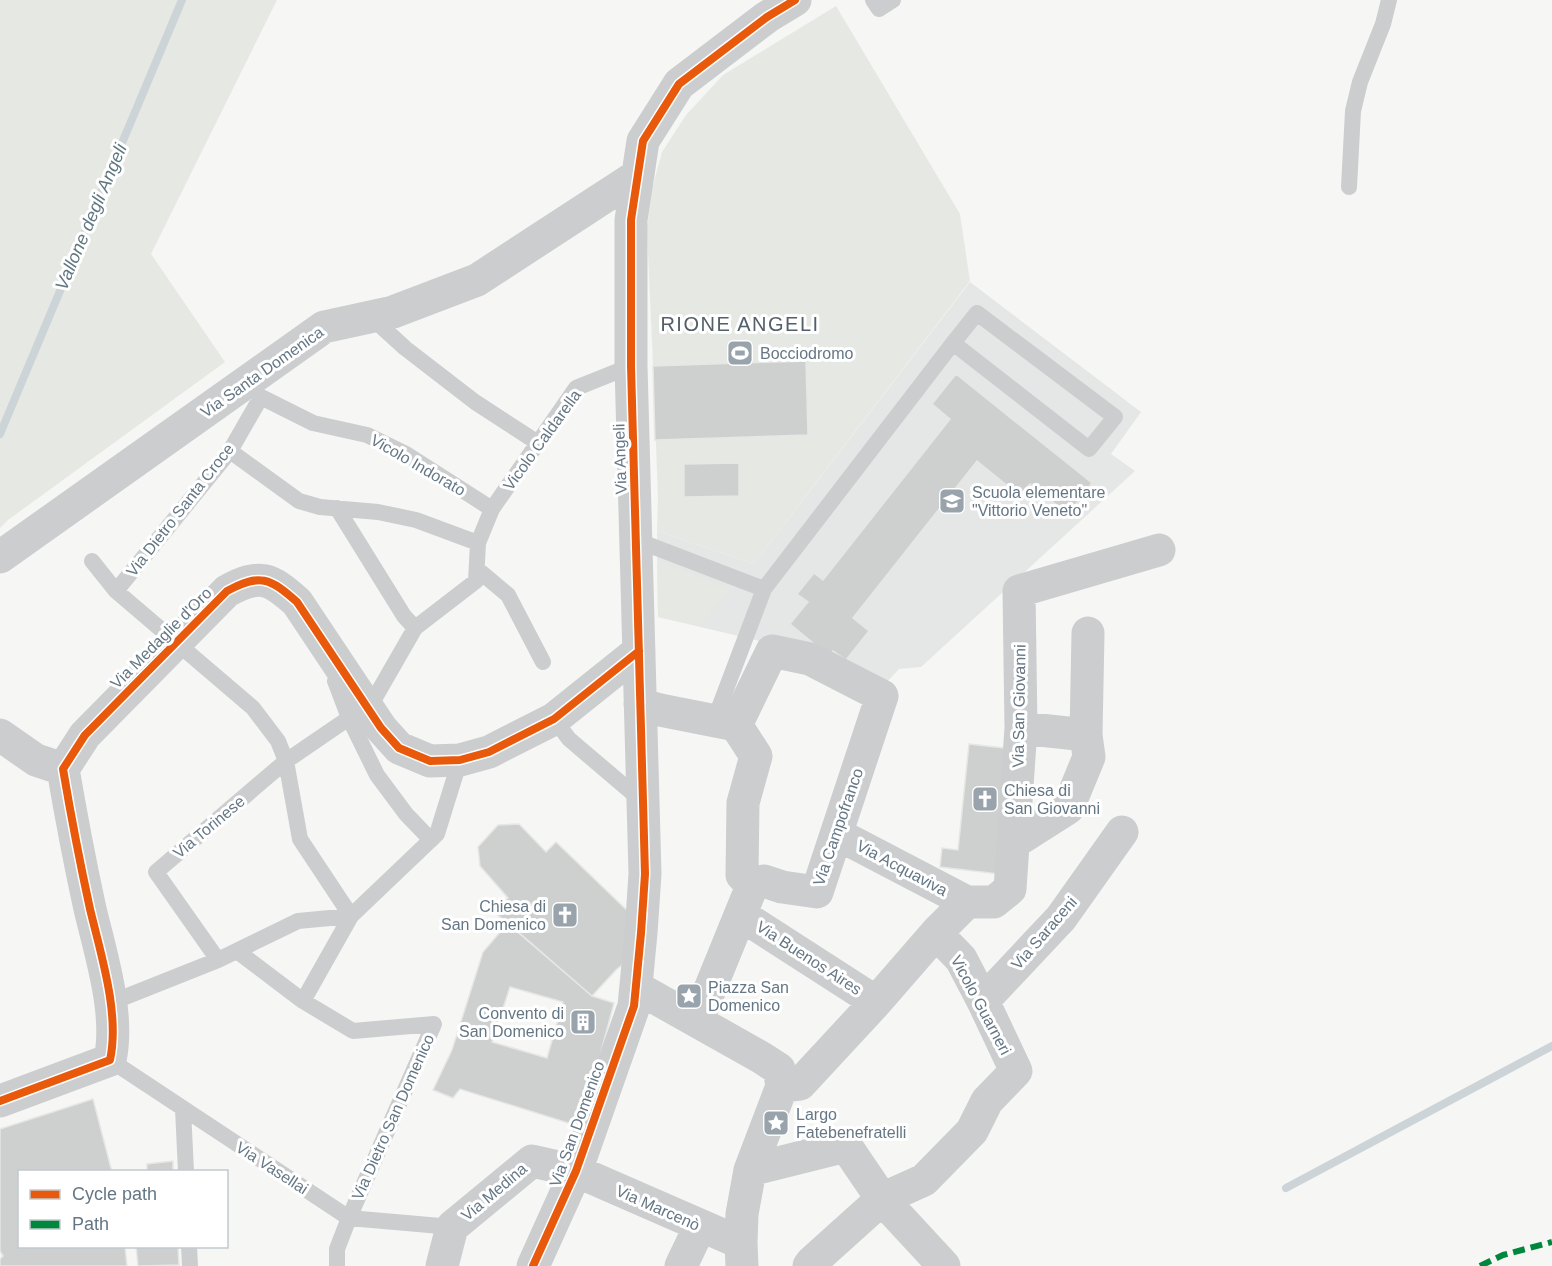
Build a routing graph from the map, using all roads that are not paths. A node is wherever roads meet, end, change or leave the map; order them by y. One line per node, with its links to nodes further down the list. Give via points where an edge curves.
1 (795, 0): 5 (street, Via Angeli, via 679,84 643,141)
2 (873, 0): 3 (lane, via 879,9)
3 (893, 0)
4 (1389, 0): 6 (lane, via 1353,111)
5 (638, 175): 7 (street, Via Santa Domenica, via 477,280); 9 (street, Via Angeli, via 631,220)
6 (1349, 187)
7 (370, 317): 10 (street, Via Santa Domenica, via 324,327); 11 (lane, via 475,402)
8 (953, 343): 8 (lane, via 977,313 1115,417 1089,449); 21 (lane)
9 (631, 366): 11 (lane, Vicolo Caldarella, via 576,388); 15 (street, Via Angeli)
10 (252, 390): 12 (lane, Via Dietro Santa Croce); 14 (lane, Vicolo Indorato, via 313,423 367,435 406,454); 18 (street, Via Santa Domenica)
11 (538, 443): 14 (lane, Vicolo Caldarella)
12 (230, 451): 13 (lane, via 299,501); 22 (lane, Via Dietro Santa Croce)
13 (337, 508): 16 (lane, via 416,520); 23 (lane)
14 (492, 509): 16 (lane, Vicolo Caldarella)
15 (636, 540): 21 (lane); 26 (street, Via Angeli)
16 (478, 543): 20 (lane)
17 (1159, 550): 33 (street, Via San Giovanni, via 1019,591)
18 (0, 557)
19 (92, 561): 22 (lane)
20 (477, 568): 23 (lane, via 476,581); 27 (lane, via 508,594)
21 (764, 589): 32 (lane)
22 (116, 591): 25 (lane)
23 (415, 628): 30 (lane)
24 (1088, 633): 35 (street)
25 (177, 642): 30 (street, Via Medaglie d'Oro, via 227,591 244,582 263,580 281,588 297,602); 37 (lane, via 253,708 278,741); 38 (street, Via Medaglie d'Oro, via 85,735)
26 (639, 651): 29 (street, Via Angeli); 31 (street, Via Medaglie d'Oro)
27 (543, 662)
28 (335, 681): 30 (lane)
29 (640, 704): 32 (street); 39 (street, Via Angeli)
30 (359, 713): 36 (street, Via Medaglie d'Oro, via 399,747 430,761); 37 (lane, Via Torinese); 42 (lane, via 377,775)
31 (554, 719): 36 (street, Via Medaglie d'Oro, via 489,752); 39 (lane, via 569,739)
32 (725, 723): 41 (street, Via Campofranco, via 772,651 810,659 882,696); 44 (street, via 756,756 743,803 742,875)
33 (1021, 728): 35 (street); 43 (street, Via San Giovanni)
34 (0, 735): 38 (street, via 36,760)
35 (1086, 735): 43 (street, via 1089,757 1068,808)
36 (460, 760): 42 (lane, via 437,834)
37 (286, 761): 46 (lane, via 300,839); 49 (lane, Via Torinese, via 156,872)
38 (63, 769): 54 (street)
39 (643, 802): 50 (street, Via Angeli, via 645,874)
40 (1122, 832): 52 (street, Via Saraceni, via 1062,918)
41 (837, 834): 44 (street, Via Campofranco, via 817,892 764,881); 45 (street, Via Acquaviva)
42 (431, 840): 46 (lane)
43 (1014, 843): 45 (street, Via San Giovanni, via 1010,889 994,902)
44 (747, 900): 53 (street, Via Buenos Aires); 55 (street)
45 (968, 902): 47 (street)
46 (351, 916): 48 (lane, via 298,921); 51 (lane)
47 (936, 933): 52 (street, Vicolo Guarneri, via 961,959); 53 (street)
48 (237, 951): 49 (lane); 51 (lane)
49 (218, 960): 54 (lane)
50 (636, 987): 55 (street); 62 (street, Via San Domenico, via 634,1006)
51 (303, 1001): 64 (lane, Via Dietro San Domenico, via 353,1031 434,1024)
52 (983, 1001): 63 (street, Vicolo Guarneri, via 1016,1071 987,1101 972,1131 924,1180)
53 (876, 1002): 57 (street)
54 (110, 1003): 56 (street)
55 (697, 1021): 57 (street, via 779,1069)
56 (110, 1060): 58 (street); 59 (lane, Via Vasellai)
57 (791, 1085): 61 (street)
58 (0, 1101)
59 (183, 1109): 60 (lane); 64 (lane, Via Vasellai)
60 (186, 1170)
61 (750, 1170): 63 (street, via 846,1146); 68 (street, via 742,1214)
62 (576, 1172): 65 (street, Via Marcenò); 66 (street, Via Medina, via 532,1161); 73 (street, Via San Domenico)
63 (882, 1199): 69 (street); 75 (street)
64 (348, 1218): 66 (lane, Via Vasellai); 71 (lane, via 337,1249)
65 (700, 1226): 68 (street, Via Marcenò); 74 (street)
66 (452, 1227): 72 (street, Via Medina)
67 (189, 1248): 70 (lane)
68 (741, 1254)
69 (811, 1264)
70 (190, 1266)
71 (337, 1266)
72 (442, 1266)
73 (533, 1266)
74 (681, 1266)
75 (944, 1266)

